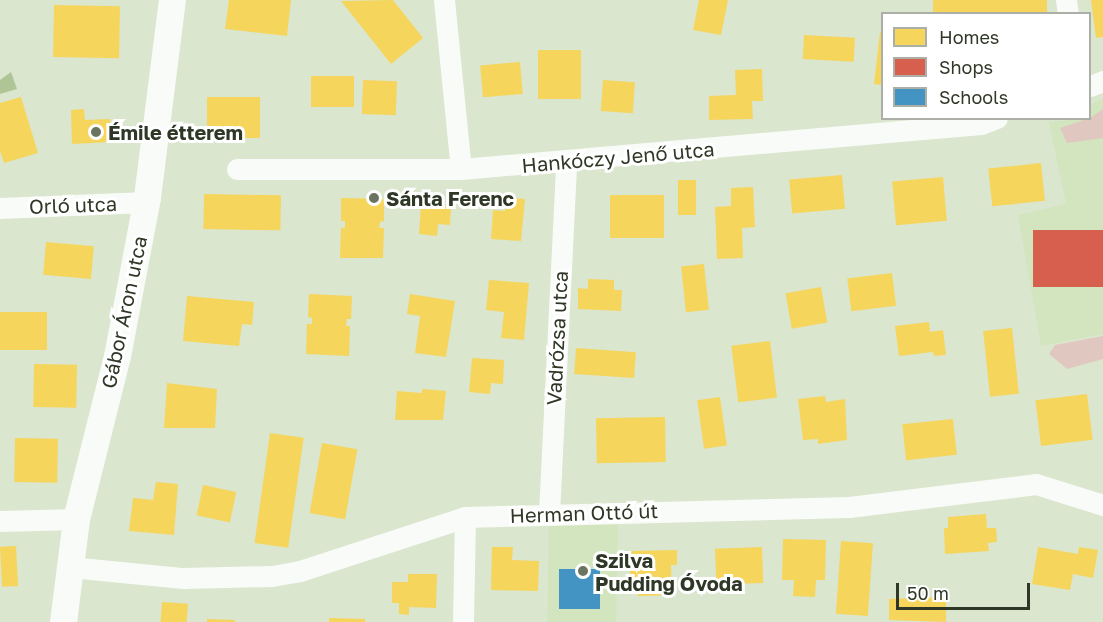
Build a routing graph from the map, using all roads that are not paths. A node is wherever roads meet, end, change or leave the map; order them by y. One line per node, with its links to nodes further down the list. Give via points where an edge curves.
1 (172, 0): 7 (street, Gábor Áron utca)
2 (444, 0): 6 (street)
3 (992, 120): 4 (street, Hankóczy Jenő utca)
4 (567, 162): 6 (street, Hankóczy Jenő utca); 10 (street, Vadrózsa utca)
5 (237, 169): 6 (street, Hankóczy Jenő utca)
6 (462, 169)
7 (146, 202): 8 (street, Orló utca); 12 (street, Gábor Áron utca, via 117,356)
8 (0, 208)
9 (1103, 505): 10 (street, Herman Ottó út, via 1036,483 849,507)
10 (549, 514): 11 (street, Herman Ottó út)
11 (465, 517): 14 (street, Herman Ottó út, via 300,571 272,576 183,578); 16 (street)
12 (76, 519): 13 (street); 14 (street, Gábor Áron utca)
13 (0, 521)
14 (81, 568): 15 (street, Gábor Áron utca)
15 (63, 622)
16 (463, 622)

